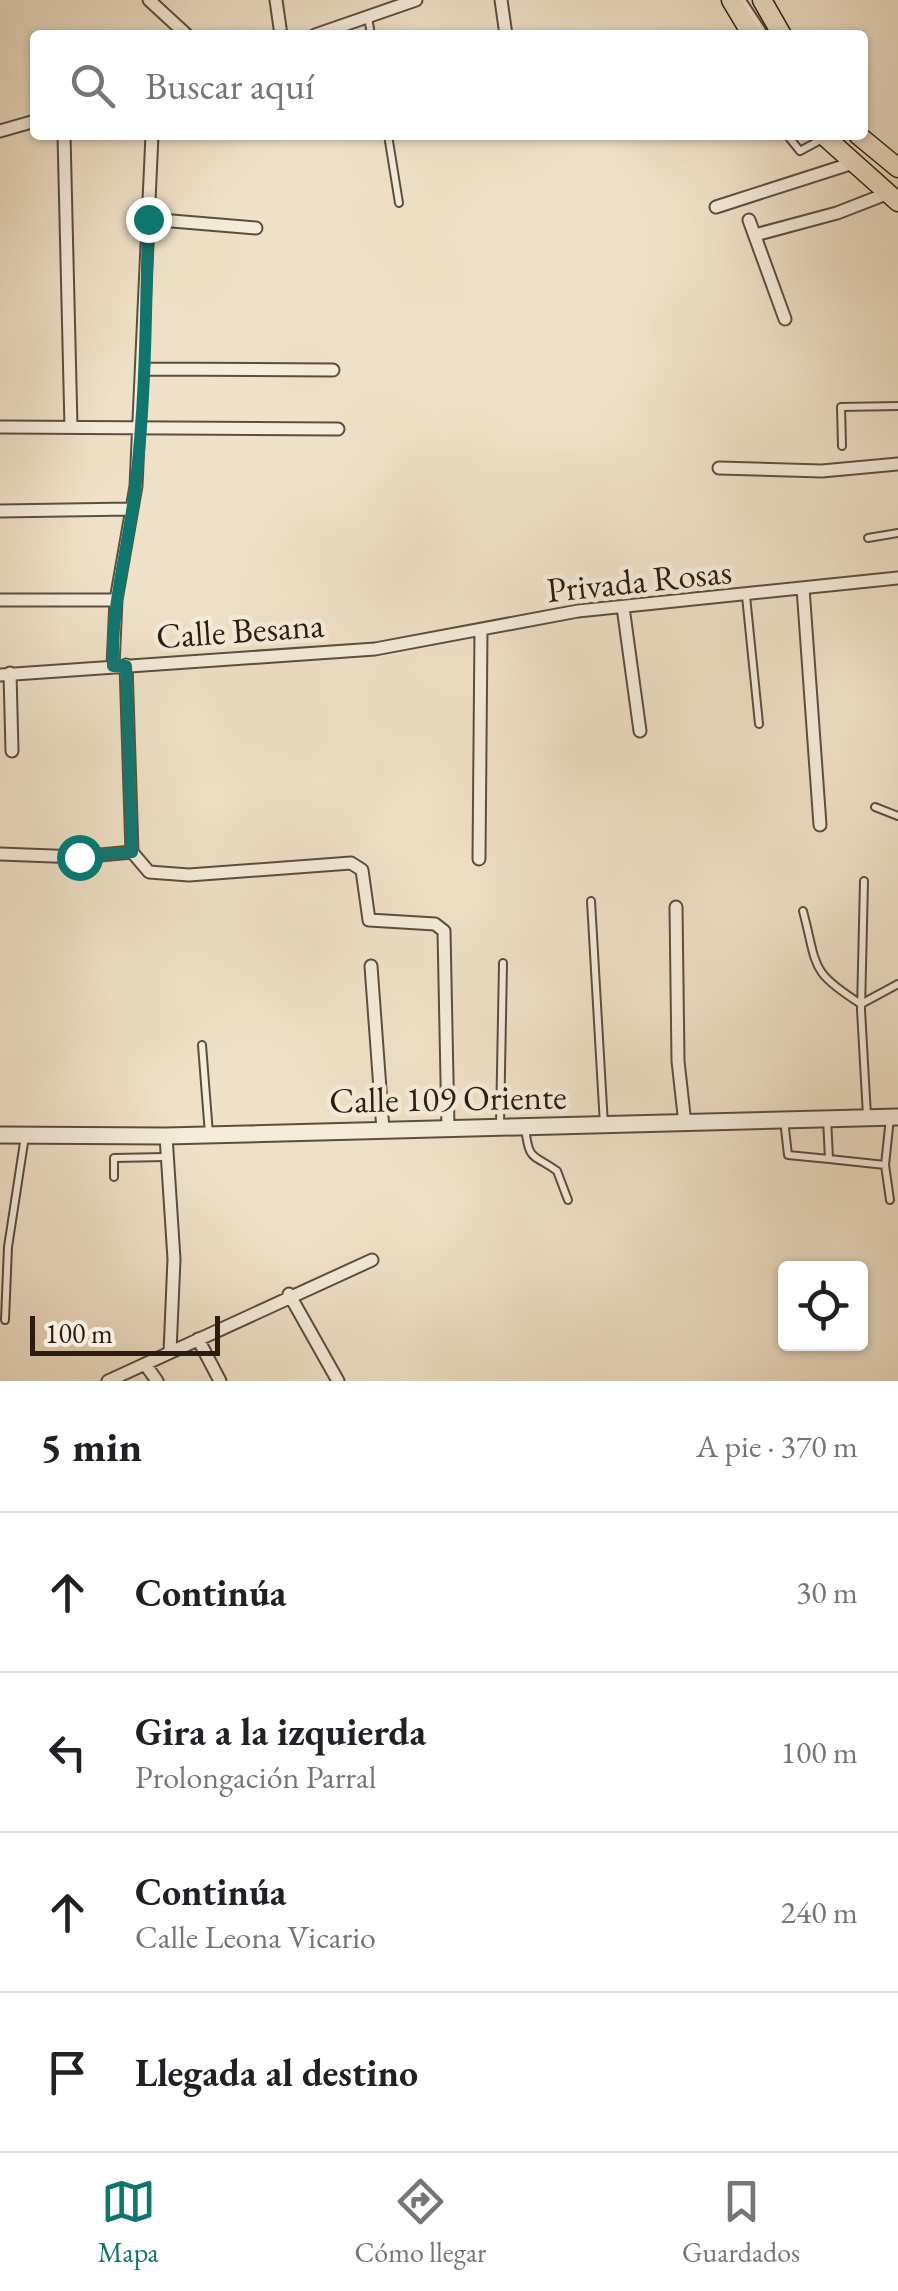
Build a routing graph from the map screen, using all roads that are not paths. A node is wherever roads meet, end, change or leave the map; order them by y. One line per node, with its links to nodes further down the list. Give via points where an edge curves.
1 (149, 0): 10 (street)
2 (276, 0): 11 (street)
3 (416, 0): 9 (street)
4 (502, 0): 14 (street)
5 (731, 0): 15 (main road)
6 (742, 0): 16 (lane)
7 (753, 0): 17 (lane)
8 (762, 0): 18 (main road)
9 (368, 16): 12 (street); 13 (lane)
10 (182, 30)
11 (280, 30)
12 (328, 30)
13 (371, 30)
14 (505, 30)
15 (750, 30)
16 (751, 30)
17 (774, 30)
18 (776, 30)
19 (30, 122): 20 (street)
20 (0, 131)
21 (64, 140): 45 (street)
22 (152, 140): 36 (street)
23 (389, 140): 34 (lane)
24 (793, 140): 25 (lane, via 803,151)
25 (821, 140)
26 (831, 140): 30 (main road)
27 (832, 140): 33 (lane)
28 (852, 140): 32 (lane)
29 (864, 140): 31 (main road)
30 (850, 164): 33 (main road); 35 (street)
31 (898, 168)
32 (898, 178)
33 (894, 195): 39 (street)
34 (399, 203)
35 (716, 207)
36 (148, 219): 38 (street); 41 (street)
37 (749, 220): 39 (street)
38 (256, 228)
39 (755, 234): 40 (street)
40 (785, 319)
41 (144, 368): 42 (street); 46 (street)
42 (333, 370)
43 (898, 406): 48 (lane, via 841,407)
44 (0, 427): 45 (street)
45 (71, 427): 46 (street)
46 (140, 429): 47 (street); 51 (street)
47 (338, 429)
48 (842, 446)
49 (898, 464): 50 (street, via 822,471)
50 (719, 468)
51 (132, 509): 52 (street); 59 (street)
52 (0, 511)
53 (898, 534): 54 (lane)
54 (868, 538)
55 (898, 578): 56 (street, Privada Rosas)
56 (802, 588): 57 (street, Privada Rosas); 69 (street)
57 (746, 596): 60 (street, Privada Rosas); 64 (lane)
58 (0, 600): 59 (street)
59 (116, 600): 62 (street)
60 (623, 607): 61 (street, Privada Rosas); 65 (street)
61 (481, 630): 62 (street, Calle Besana, via 375,649); 72 (street)
62 (119, 666): 63 (street, Calle Besana); 70 (street)
63 (5, 674): 66 (street)
64 (759, 724)
65 (640, 731)
66 (12, 750)
67 (875, 808): 68 (lane)
68 (898, 816)
69 (820, 825)
70 (132, 852): 71 (street); 90 (street, via 157,875 351,863 362,870 368,920 440,926)
71 (0, 854)
72 (479, 859)
73 (864, 880): 80 (lane)
74 (591, 902): 87 (lane)
75 (676, 907): 86 (street, via 678,1062)
76 (804, 911): 80 (lane, via 820,974)
77 (503, 963): 88 (lane)
78 (372, 966): 91 (street)
79 (898, 984): 80 (lane)
80 (861, 1004): 83 (lane)
81 (202, 1046): 94 (lane)
82 (826, 1117): 83 (street, Calle 109 Oriente); 85 (street, Calle 109 Oriente); 97 (lane)
83 (867, 1117): 84 (street, Calle 109 Oriente)
84 (894, 1117): 98 (lane)
85 (784, 1119): 86 (street, Calle 109 Oriente); 97 (lane, via 788,1155)
86 (686, 1124): 87 (street, Calle 109 Oriente)
87 (604, 1125): 89 (street, Calle 109 Oriente)
88 (500, 1126): 89 (street, Calle 109 Oriente); 90 (street, Calle 109 Oriente)
89 (525, 1126): 100 (lane, via 532,1159 556,1171)
90 (448, 1128): 91 (street, Calle 109 Oriente)
91 (383, 1130): 94 (street, Calle 109 Oriente)
92 (0, 1135): 93 (street, Calle 109 Oriente)
93 (25, 1135): 95 (street, Calle 109 Oriente); 104 (lane)
94 (209, 1135): 95 (street, Calle 109 Oriente)
95 (166, 1136): 96 (street)
96 (167, 1156): 99 (lane, via 114,1158); 106 (street, via 174,1259)
97 (829, 1159): 98 (lane)
98 (885, 1165): 101 (lane)
99 (114, 1177)
100 (568, 1200)
101 (890, 1200)
102 (372, 1260): 103 (street)
103 (288, 1294): 105 (street); 111 (street)
104 (5, 1320)
105 (198, 1339): 106 (street); 110 (street)
106 (170, 1352): 107 (street)
107 (145, 1364): 108 (street); 109 (street)
108 (108, 1381)
109 (156, 1381)
110 (220, 1381)
111 (338, 1381)

